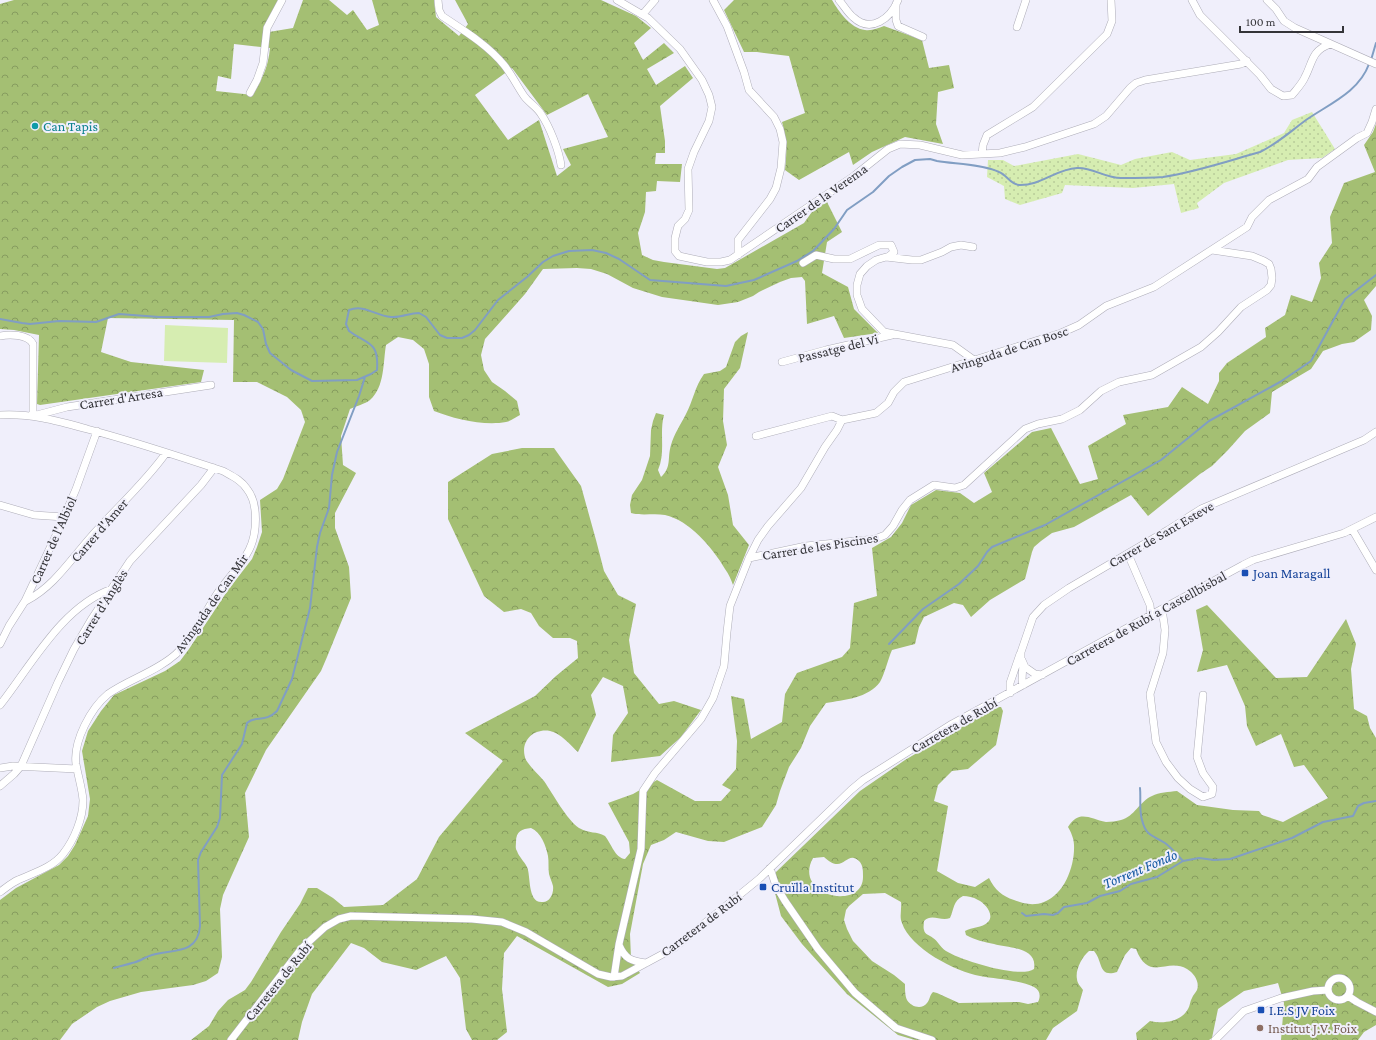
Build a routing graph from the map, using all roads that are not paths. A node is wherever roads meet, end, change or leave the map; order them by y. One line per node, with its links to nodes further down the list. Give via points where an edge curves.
1 (282, 0): 18 (street, via 267,28 263,63)
2 (438, 0): 21 (street, via 442,16 496,56 525,97 541,114 553,139)
3 (617, 0): 12 (street, Carrer de la Verema)
4 (655, 0): 12 (street)
5 (713, 0): 24 (street, via 727,26 749,90 774,117 783,142 776,188 738,240)
6 (839, 0): 11 (street, via 854,18 869,24 884,20)
7 (1026, 0): 13 (street)
8 (1111, 0): 20 (street, via 1112,21 1107,34 1033,107 987,135)
9 (1192, 0): 16 (street, via 1200,15)
10 (1267, 0): 15 (street, via 1284,21)
11 (897, 2): 14 (street, via 898,26)
12 (643, 14): 24 (street, Carrer de la Verema, via 680,49 702,80 712,107 709,121 688,169 689,210 678,226 675,251 679,256 707,262 730,260)
13 (1017, 27)
14 (923, 37)
15 (1330, 44): 16 (street, via 1314,54 1305,78 1292,95 1282,96 1271,89); 17 (street)
16 (1247, 61): 20 (street, Carrer de la Verema, via 1136,83 1106,116 1094,124 1025,147)
17 (1376, 64)
18 (250, 92)
19 (1376, 109): 23 (street, Avinguda de Can Bosc, via 1367,133 1317,167 1308,179 1269,200 1252,217 1247,227)
20 (982, 154): 24 (street, Carrer de la Verema, via 962,155 920,145 900,144 888,149 854,176)
21 (561, 166)
22 (973, 247): 25 (street, via 951,247 921,260)
23 (1212, 250): 29 (street, Avinguda de Can Bosc, via 1154,286 1106,306 1079,325 1062,333); 45 (street, Carrer de les Piscines, via 1252,256 1264,261 1269,264 1272,278 1267,290 1241,307 1200,347 1152,375 1119,382 1102,391 1080,410 1062,419 1025,429 964,485 955,488 934,484 910,500 885,535 875,539 806,546)
24 (738, 255)
25 (888, 257): 26 (street, via 894,252 891,245 879,246 850,259 816,255); 27 (street, via 866,266 860,274 857,296 862,309 884,332)
26 (803, 263)
27 (894, 334): 29 (street, via 953,344); 30 (street, Passatge del Vi)
28 (0, 336): 33 (street, via 23,337 31,341)
29 (974, 360): 34 (street, Avinguda de Can Bosc, via 904,382 888,403 876,413)
30 (782, 362)
31 (211, 385): 33 (street, Carrer d'Artesa, via 63,408)
32 (0, 415): 33 (street, Avinguda de Can Mir)
33 (33, 416): 35 (street, Avinguda de Can Mir)
34 (842, 420): 37 (street, Avinguda de Can Bosc, via 832,416); 45 (street, via 801,488 768,526)
35 (97, 431): 38 (street, Avinguda de Can Mir); 41 (street, Carrer de l'Albiol)
36 (1376, 432): 44 (street, Carrer de Sant Esteve, via 1364,440 1201,509)
37 (756, 436)
38 (166, 453): 39 (street, Avinguda de Can Mir); 48 (street, Carrer d'Amer, via 68,566 45,588)
39 (214, 468): 47 (street, Carrer d'Anglès, via 192,496 134,555); 61 (street, Avinguda de Can Mir, via 235,477 250,494 255,509 255,528 249,550 184,646 167,662 113,690 102,700 80,735 76,752)
40 (0, 505): 41 (street, via 34,516)
41 (64, 517): 48 (street, Carrer de l'Albiol)
42 (1376, 517): 43 (street, Carretera de Rubí a Castellbisbal)
43 (1352, 529): 46 (street); 49 (street, Carretera de Rubí a Castellbisbal, via 1254,560)
44 (1128, 554): 50 (street); 52 (street, Carrer de Sant Esteve, via 1044,605 1033,617)
45 (749, 558): 67 (street, via 730,606 724,666 713,698 701,719 643,791 641,849)
46 (1376, 570)
47 (112, 589): 58 (street, via 90,599 62,624); 59 (street, Carrer d'Anglès, via 74,649)
48 (26, 601): 51 (street, Carrer de l'Albiol)
49 (1162, 609): 50 (street, Carretera de Rubí a Castellbisbal); 57 (street, via 1165,630 1163,653 1150,694 1155,738 1166,762 1178,778 1203,796 1212,794 1213,786 1203,773 1197,757)
50 (1152, 615): 54 (street, Carretera de Rubí a Castellbisbal)
51 (0, 644)
52 (1021, 652): 53 (street, Carrer de Sant Esteve); 56 (street, Carrer de Sant Esteve, via 1010,683)
53 (1023, 663): 54 (street, via 1035,674); 55 (street, Carrer de Sant Esteve)
54 (1042, 675): 55 (street, Carretera de Rubí a Castellbisbal)
55 (1023, 685): 56 (street, Carretera de Rubí a Castellbisbal)
56 (1013, 691): 63 (street, Carretera de Rubí, via 952,724 864,780)
57 (1203, 695)
58 (0, 705)
59 (21, 766): 60 (street); 61 (street); 62 (street)
60 (0, 768)
61 (77, 769): 66 (street, Avinguda de Can Mir, via 83,800 82,809 80,821 68,846 61,856 44,868)
62 (0, 786)
63 (770, 868): 64 (street, Carretera de Rubí); 65 (street)
64 (759, 879): 65 (street, via 770,880); 70 (street, Carretera de Rubí, via 674,948)
65 (776, 886): 78 (street, via 818,949 855,993 896,1028)
66 (0, 892)
67 (619, 944): 68 (street); 69 (street)
68 (617, 958): 71 (street); 73 (street)
69 (627, 960): 70 (street); 71 (street, via 621,962); 72 (street)
70 (646, 963): 72 (street, Carretera de Rubí)
71 (619, 969): 72 (street)
72 (626, 974): 73 (street, Carretera de Rubí)
73 (614, 977): 77 (street, Carretera de Rubí, via 598,974 526,932 502,922 351,916 325,927 302,948)
74 (1328, 990): 75 (street, via 1329,995 1335,1000 1342,1000); 75 (street, via 1332,981 1341,978 1350,986); 79 (street, via 1281,998 1244,1011)
75 (1348, 996): 76 (street)
76 (1376, 1012)
77 (231, 1040)
78 (932, 1040)
79 (1215, 1040)

